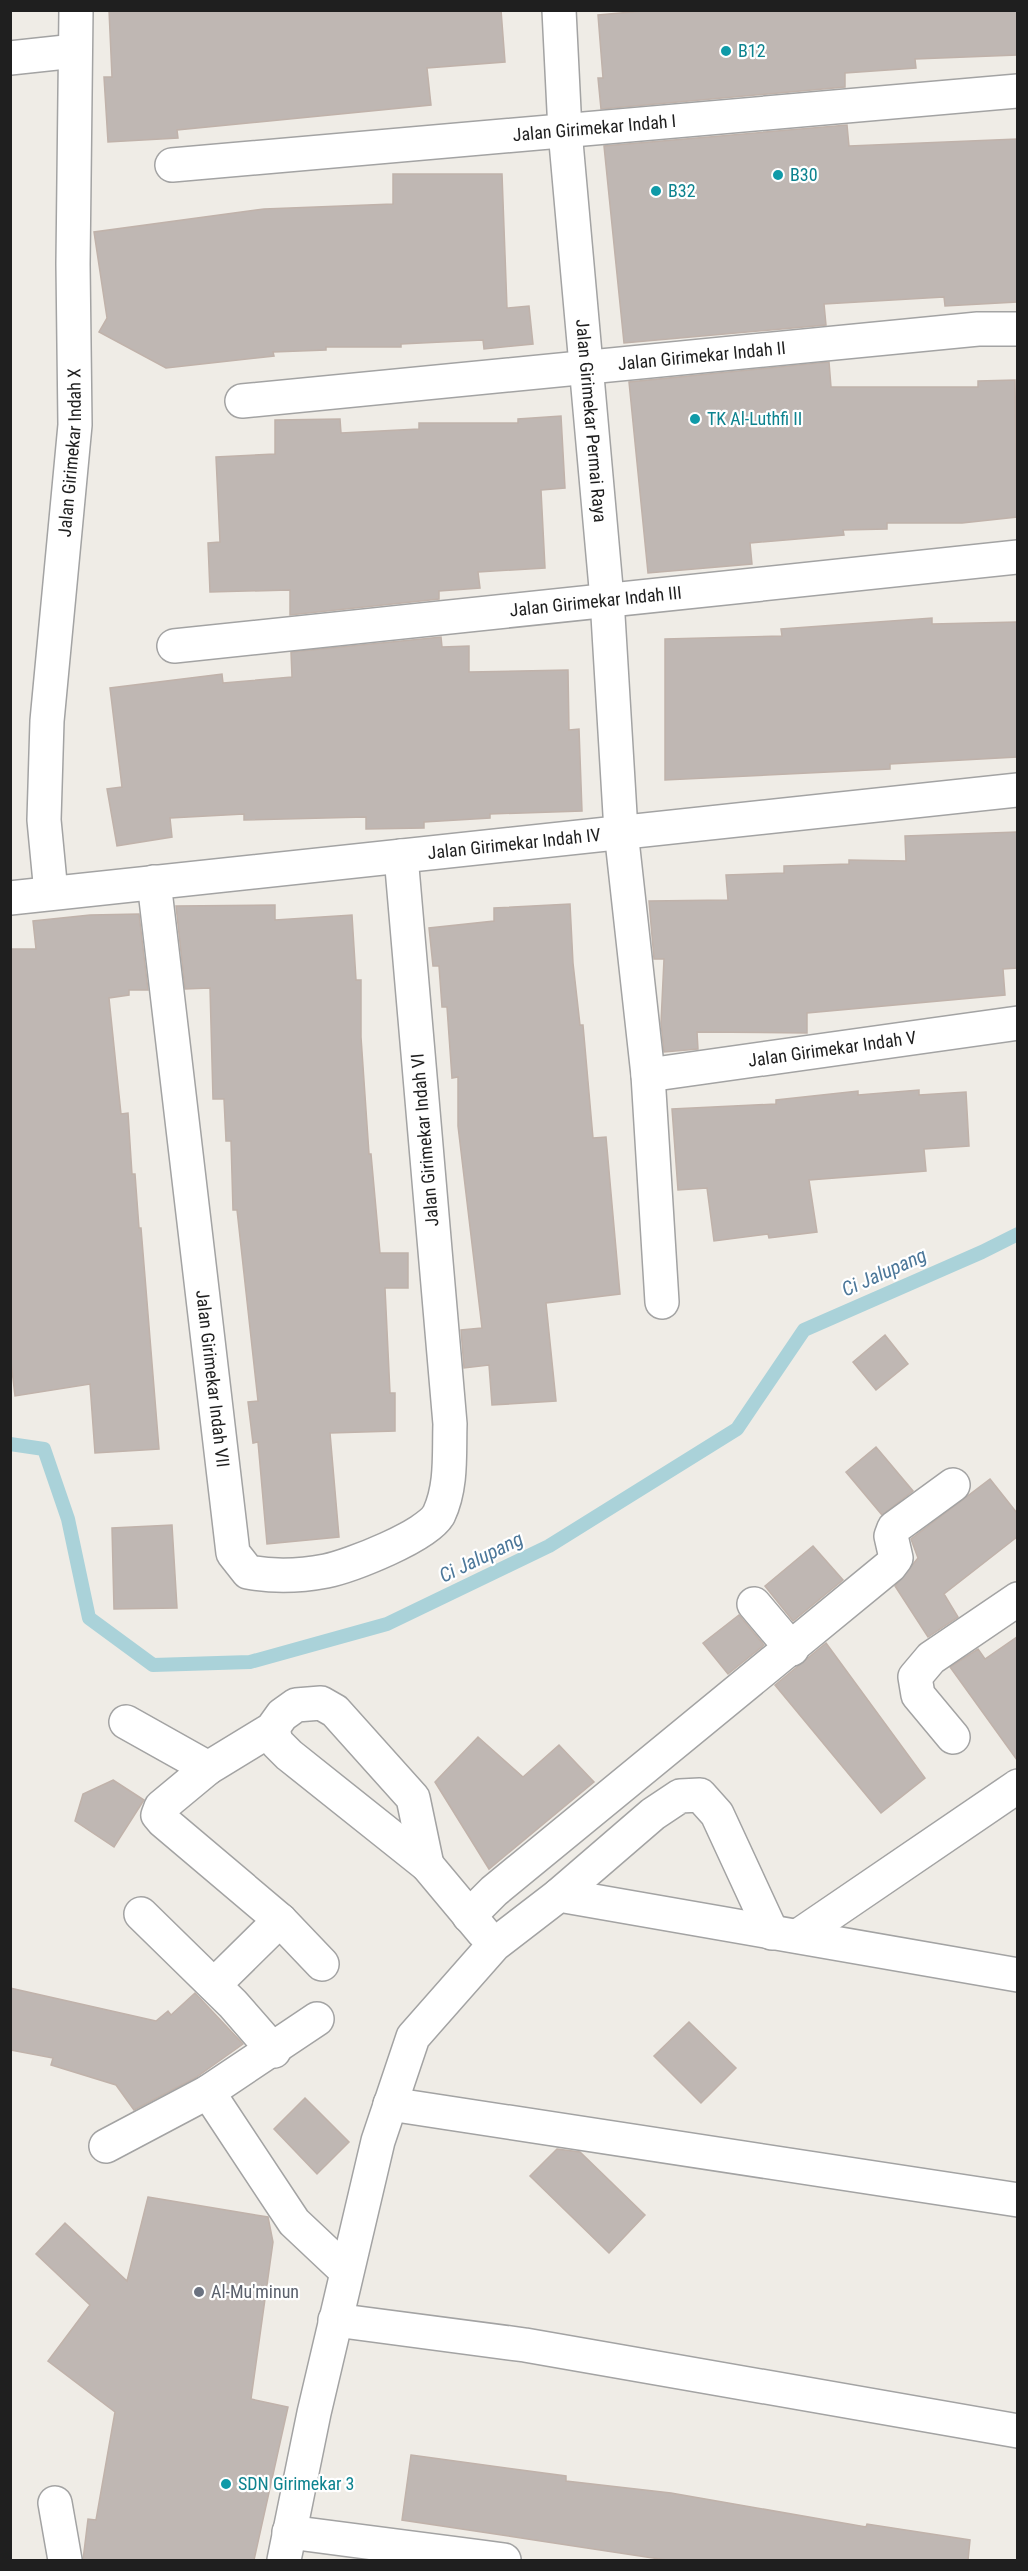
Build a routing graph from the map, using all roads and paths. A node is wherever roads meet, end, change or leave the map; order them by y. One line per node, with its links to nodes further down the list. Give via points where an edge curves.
1 (76, 10): 3 (street, Jalan Girimekar Indah X)
2 (559, 10): 6 (street, Jalan Girimekar Permai Raya)
3 (75, 51): 4 (street); 18 (street, Jalan Girimekar Indah X, via 75,424 47,721 44,819)
4 (10, 58)
5 (1017, 91): 6 (street, Jalan Girimekar Indah I)
6 (565, 131): 7 (street, Jalan Girimekar Indah I); 9 (street, Jalan Girimekar Permai Raya)
7 (172, 165)
8 (1017, 329): 9 (street, Jalan Girimekar Indah II, via 978,329)
9 (585, 366): 10 (street, Jalan Girimekar Indah II); 12 (street, Jalan Girimekar Permai Raya)
10 (242, 401)
11 (1017, 557): 12 (street, Jalan Girimekar Indah III)
12 (607, 599): 13 (street, Jalan Girimekar Indah III); 15 (street, Jalan Girimekar Permai Raya)
13 (174, 646)
14 (1017, 790): 15 (street, Jalan Girimekar Indah IV)
15 (621, 831): 16 (street, Jalan Girimekar Indah IV); 21 (street)
16 (401, 856): 17 (street, Jalan Girimekar Indah IV); 23 (street, Jalan Girimekar Indah VI)
17 (154, 882): 18 (street, Jalan Girimekar Indah IV); 23 (street, Jalan Girimekar Indah VII, via 233,1553 248,1572 274,1577 327,1571 404,1542 438,1516 449,1481)
18 (51, 893): 19 (street, Jalan Girimekar Indah IV)
19 (10, 898)
20 (1017, 1023): 21 (street, Jalan Girimekar Indah V)
21 (648, 1075): 22 (street)
22 (662, 1302)
23 (450, 1424)
24 (953, 1485): 27 (street, via 894,1528 891,1536 896,1558 890,1566)
25 (1017, 1599): 30 (street, via 931,1658 915,1677 918,1695)
26 (754, 1604): 27 (street)
27 (792, 1649): 36 (street, via 494,1891)
28 (126, 1722): 31 (street)
29 (272, 1729): 31 (street); 33 (street, via 277,1743 289,1755); 33 (street, via 296,1705 321,1703 335,1711 413,1798)
30 (953, 1737)
31 (208, 1768): 37 (street, via 161,1807 158,1815)
32 (1017, 1786): 38 (street)
33 (427, 1865): 36 (street)
34 (559, 1895): 38 (street); 38 (street, via 653,1814 680,1796 699,1795 717,1814); 39 (street)
35 (141, 1914): 42 (street)
36 (469, 1916): 39 (street)
37 (280, 1920): 40 (street); 42 (street)
38 (785, 1935): 41 (street)
39 (494, 1945): 46 (street, via 413,2037)
40 (322, 1964)
41 (1017, 1975)
42 (214, 1985): 44 (street)
43 (317, 2019): 44 (street)
44 (274, 2050): 45 (street)
45 (208, 2092): 47 (street); 49 (street, via 294,2222)
46 (390, 2104): 48 (street); 49 (street)
47 (106, 2146)
48 (1017, 2200)
49 (346, 2271): 50 (street)
50 (334, 2320): 51 (street, via 525,2345); 53 (street)
51 (1017, 2431)
52 (55, 2503): 54 (street)
53 (286, 2546): 55 (street)
54 (64, 2560)
55 (504, 2560)

